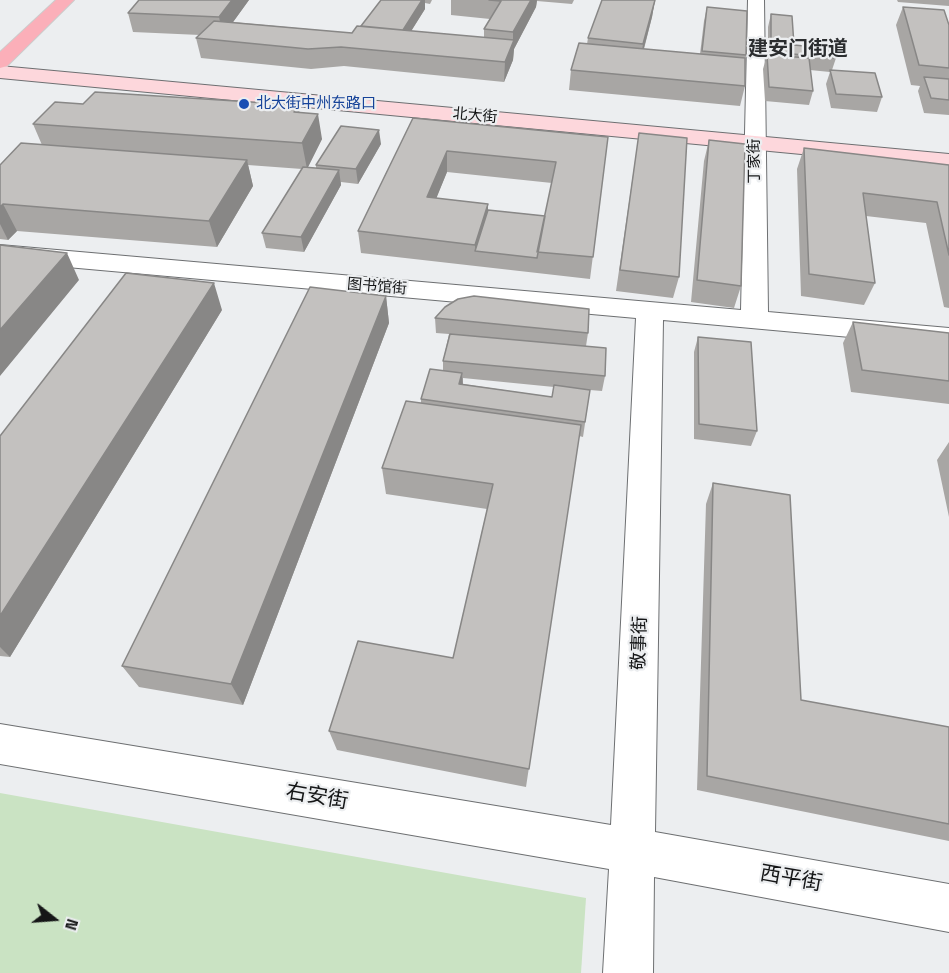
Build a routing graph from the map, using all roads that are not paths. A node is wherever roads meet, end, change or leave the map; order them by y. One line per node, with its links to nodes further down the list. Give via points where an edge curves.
1 (41, 0): 4 (main road)
2 (66, 0): 5 (main road)
3 (756, 0): 7 (street, 丁家街)
4 (0, 39)
5 (0, 62): 7 (street, 北大街)
6 (0, 72): 7 (street, 北大街)
7 (755, 136): 8 (street, 北大街); 9 (street, 北大街); 12 (street, 丁家街)
8 (949, 149)
9 (949, 161)
10 (0, 253): 11 (street, 图书馆街)
11 (650, 312): 12 (street, 图书馆街); 15 (street, 敬事街)
12 (754, 321): 13 (street, 图书馆街)
13 (949, 338)
14 (0, 744): 15 (street, 右安街)
15 (634, 851): 16 (street, 西平街); 17 (street, 敬事街)
16 (949, 908)
17 (628, 973)

